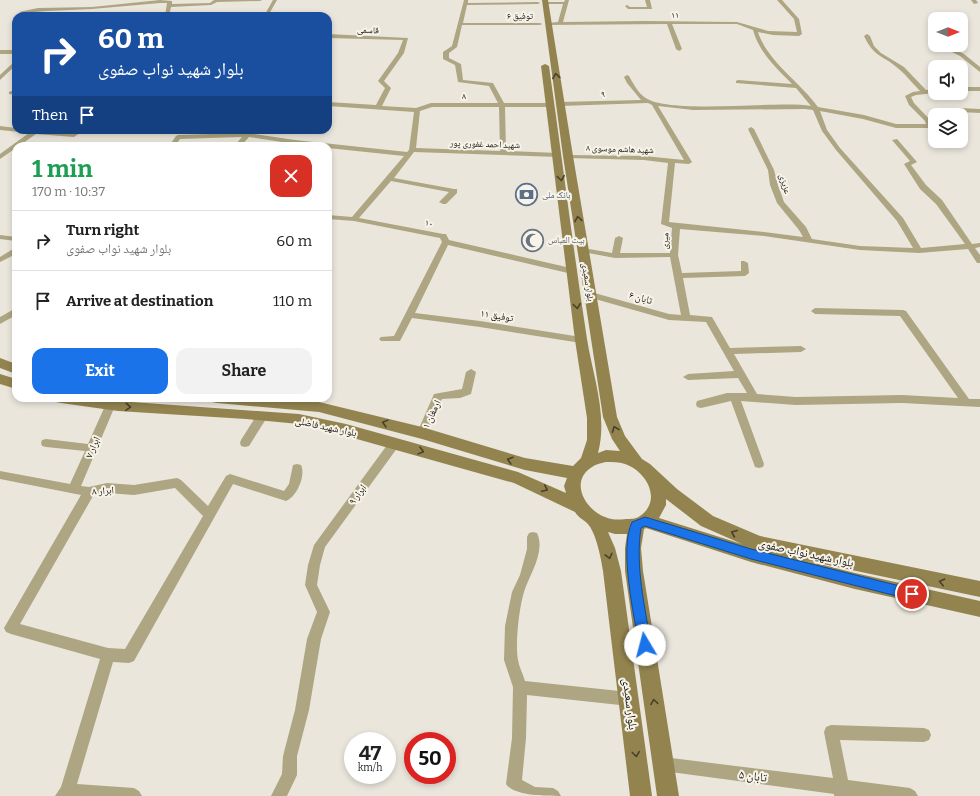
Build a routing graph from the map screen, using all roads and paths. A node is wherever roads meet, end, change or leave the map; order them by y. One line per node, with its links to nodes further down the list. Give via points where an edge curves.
1 (128, 0): 8 (street)
2 (260, 0): 9 (street)
3 (275, 0): 16 (street)
4 (647, 0): 10 (street, via 650,8)
5 (779, 0): 20 (street, ۱۱, via 796,16 799,34)
6 (466, 2): 12 (street); 19 (street)
7 (567, 2): 12 (street); 17 (street)
8 (123, 4): 9 (street, via 157,1); 11 (street)
9 (170, 4): 15 (street)
10 (627, 6)
11 (68, 9): 13 (street); 14 (street)
12 (543, 10): 17 (street, ۱۱); 19 (street, توفیق ۶, via 501,24); 39 (main road, بلوار سعیدی)
13 (21, 12)
14 (64, 12)
15 (167, 12)
16 (268, 12)
17 (560, 23): 18 (street, ۱۱)
18 (669, 23): 20 (street, ۱۱, via 744,24); 23 (street)
19 (460, 24): 40 (street, via 454,47 446,52 446,59 458,64 460,81 491,84)
20 (755, 30): 32 (street, via 769,57)
21 (332, 36): 41 (street, قاسمی, via 406,40 401,53 381,81 388,88)
22 (867, 36): 36 (street, via 878,54 902,68)
23 (679, 49)
24 (0, 52): 25 (street)
25 (12, 52)
26 (956, 52): 28 (street)
27 (12, 66): 30 (street)
28 (980, 70)
29 (627, 77): 37 (street)
30 (0, 78)
31 (738, 82): 32 (street)
32 (798, 86): 42 (street)
33 (968, 89): 34 (street)
34 (980, 89)
35 (928, 91): 36 (street)
36 (924, 92): 46 (street, via 908,96 911,104)
37 (650, 103): 39 (street, ۹); 42 (street, ۹, via 693,108); 65 (street, via 689,162)
38 (332, 104): 41 (street, ۸)
39 (555, 104): 40 (street, ۸); 63 (main road, بلوار سعیدی)
40 (502, 105): 43 (street, ۸, via 431,105); 62 (street)
41 (378, 107): 43 (street, ۸)
42 (816, 109): 46 (street, ۹, via 905,127 928,126 930,123); 79 (street, via 824,130 900,220)
43 (417, 110): 61 (street)
44 (968, 110): 45 (street)
45 (980, 111)
46 (925, 116): 47 (street)
47 (928, 116)
48 (0, 128): 49 (street)
49 (12, 129)
50 (751, 129): 74 (street, عزیزی, via 771,170 781,203 803,229)
51 (31, 134): 56 (street)
52 (61, 134): 53 (street)
53 (75, 134)
54 (242, 134): 57 (street, شهید احمد غفوری پور, via 178,137); 58 (street, شهید احمد غفوری پور)
55 (895, 140): 77 (street, via 914,162 907,164 911,173 939,202)
56 (20, 142)
57 (175, 142)
58 (284, 142)
59 (332, 147): 61 (street, شهید احمد غفوری پور)
60 (12, 148): 64 (street)
61 (409, 152): 62 (street, شهید احمد غفوری پور); 66 (street)
62 (503, 154): 63 (street, شهید احمد غفوری پور)
63 (563, 156): 65 (street, شهید هاشم موسوی ۸); 78 (main road, بلوار سعیدی, one-way to 63); 86 (main road, بلوار سعیدی, one-way to 86)
64 (0, 157)
65 (672, 161): 70 (street, میری, via 665,224)
66 (389, 179): 67 (street, via 454,191); 69 (street)
67 (442, 202)
68 (332, 217): 69 (street)
69 (354, 219): 75 (street, ۱۰, via 443,236)
70 (676, 226): 74 (street); 81 (street, میری)
71 (0, 237): 72 (street)
72 (12, 238)
73 (619, 238): 82 (street)
74 (809, 241): 79 (street, via 860,248)
75 (446, 242): 86 (street, ۱۰); 91 (street)
76 (980, 245): 77 (street)
77 (971, 246): 79 (street); 84 (street)
78 (583, 250): 82 (street); 88 (main road, بلوار سعیدی)
79 (919, 251)
80 (12, 253): 83 (street)
81 (674, 255): 82 (street); 87 (street, میری)
82 (615, 256)
83 (0, 260)
84 (980, 261)
85 (744, 263): 87 (street, via 745,273)
86 (572, 271): 95 (main road, بلوار سعیدی, one-way to 95)
87 (677, 276): 92 (street, میری)
88 (590, 295): 92 (street, تابان ۶, via 669,317); 120 (main road, بلوار سعیدی, one-way to 88, via 619,439 610,417)
89 (815, 311): 109 (street, via 903,313)
90 (12, 314): 93 (street)
91 (409, 315): 94 (street, via 397,339); 95 (street, توفیق ۱۱)
92 (686, 318): 97 (street, via 710,319)
93 (0, 321)
94 (384, 340)
95 (581, 340): 119 (main road, بلوار سعیدی, via 594,418 594,440)
96 (800, 349): 97 (street)
97 (728, 351): 101 (street)
98 (0, 363): 99 (main road)
99 (12, 368)
100 (471, 372): 114 (street, ارمغان ۱, via 467,392 438,397)
101 (741, 374): 102 (street); 106 (street)
102 (688, 377)
103 (0, 379): 104 (main road)
104 (12, 383)
105 (735, 397): 106 (street); 111 (street); 121 (street)
106 (754, 397): 109 (street, via 796,401 902,399)
107 (86, 402): 112 (main road, بلوار شهید فاضلی)
108 (262, 402): 114 (main road, بلوار شهید فاضلی, one-way to 108, via 319,407)
109 (966, 402): 110 (street)
110 (980, 403)
111 (701, 404)
112 (110, 406): 113 (main road, بلوار شهید فاضلی, one-way to 113); 118 (street, ابرار ۷)
113 (262, 416): 115 (street); 117 (main road, بلوار شهید فاضلی, via 320,423)
114 (422, 433): 123 (main road, بلوار شهید فاضلی, one-way to 114, via 525,464)
115 (245, 442)
116 (46, 443): 118 (street)
117 (394, 444): 128 (main road, بلوار شهید فاضلی, one-way to 128, via 518,478); 144 (street, ابرار ۹, via 320,545 311,585 324,612 314,639 302,710 290,756 289,775)
118 (91, 448): 126 (street, ابرار ۷)
119 (588, 461): 120 (main road, via 606,456); 123 (main road)
120 (636, 462): 124 (main road)
121 (759, 464)
122 (297, 468): 129 (street, via 294,486 286,496 230,479)
123 (576, 473): 128 (main road, via 572,489)
124 (651, 474): 131 (main road, via 659,491 659,500 652,515); 133 (main road, بلوار شهید نواب صفوی, one-way to 124, via 758,543 706,521 671,494)
125 (0, 475): 126 (street, ابرار ۸)
126 (74, 488): 127 (street, ابرار ۸)
127 (90, 492): 129 (street, ابرار ۸, via 107,488 134,490 177,484); 135 (street, via 11,628)
128 (578, 506): 130 (main road)
129 (210, 515): 135 (street, via 129,656)
130 (594, 520): 131 (main road, via 615,527); 137 (main road, بلوار سعیدی, one-way to 137, via 607,548 612,571)
131 (640, 523): 134 (main road, بلوار شهید نواب صفوی, via 855,581); 139 (main road, one-way to 131, via 634,570 633,548)
132 (533, 537): 136 (street, via 533,549 518,592 512,626 511,660)
133 (980, 589)
134 (980, 609)
135 (108, 655): 141 (street)
136 (520, 687): 137 (street); 142 (street, via 519,738 514,784)
137 (629, 700): 146 (main road, بلوار سعیدی, one-way to 146)
138 (924, 735): 140 (street, via 831,732)
139 (663, 764): 140 (street, تابان ۵); 147 (main road)
140 (842, 792): 148 (street, تابان ۵)
141 (65, 794): 143 (street)
142 (533, 795): 145 (street)
143 (134, 796)
144 (279, 796)
145 (554, 796)
146 (641, 796)
147 (668, 796)
148 (910, 796)

